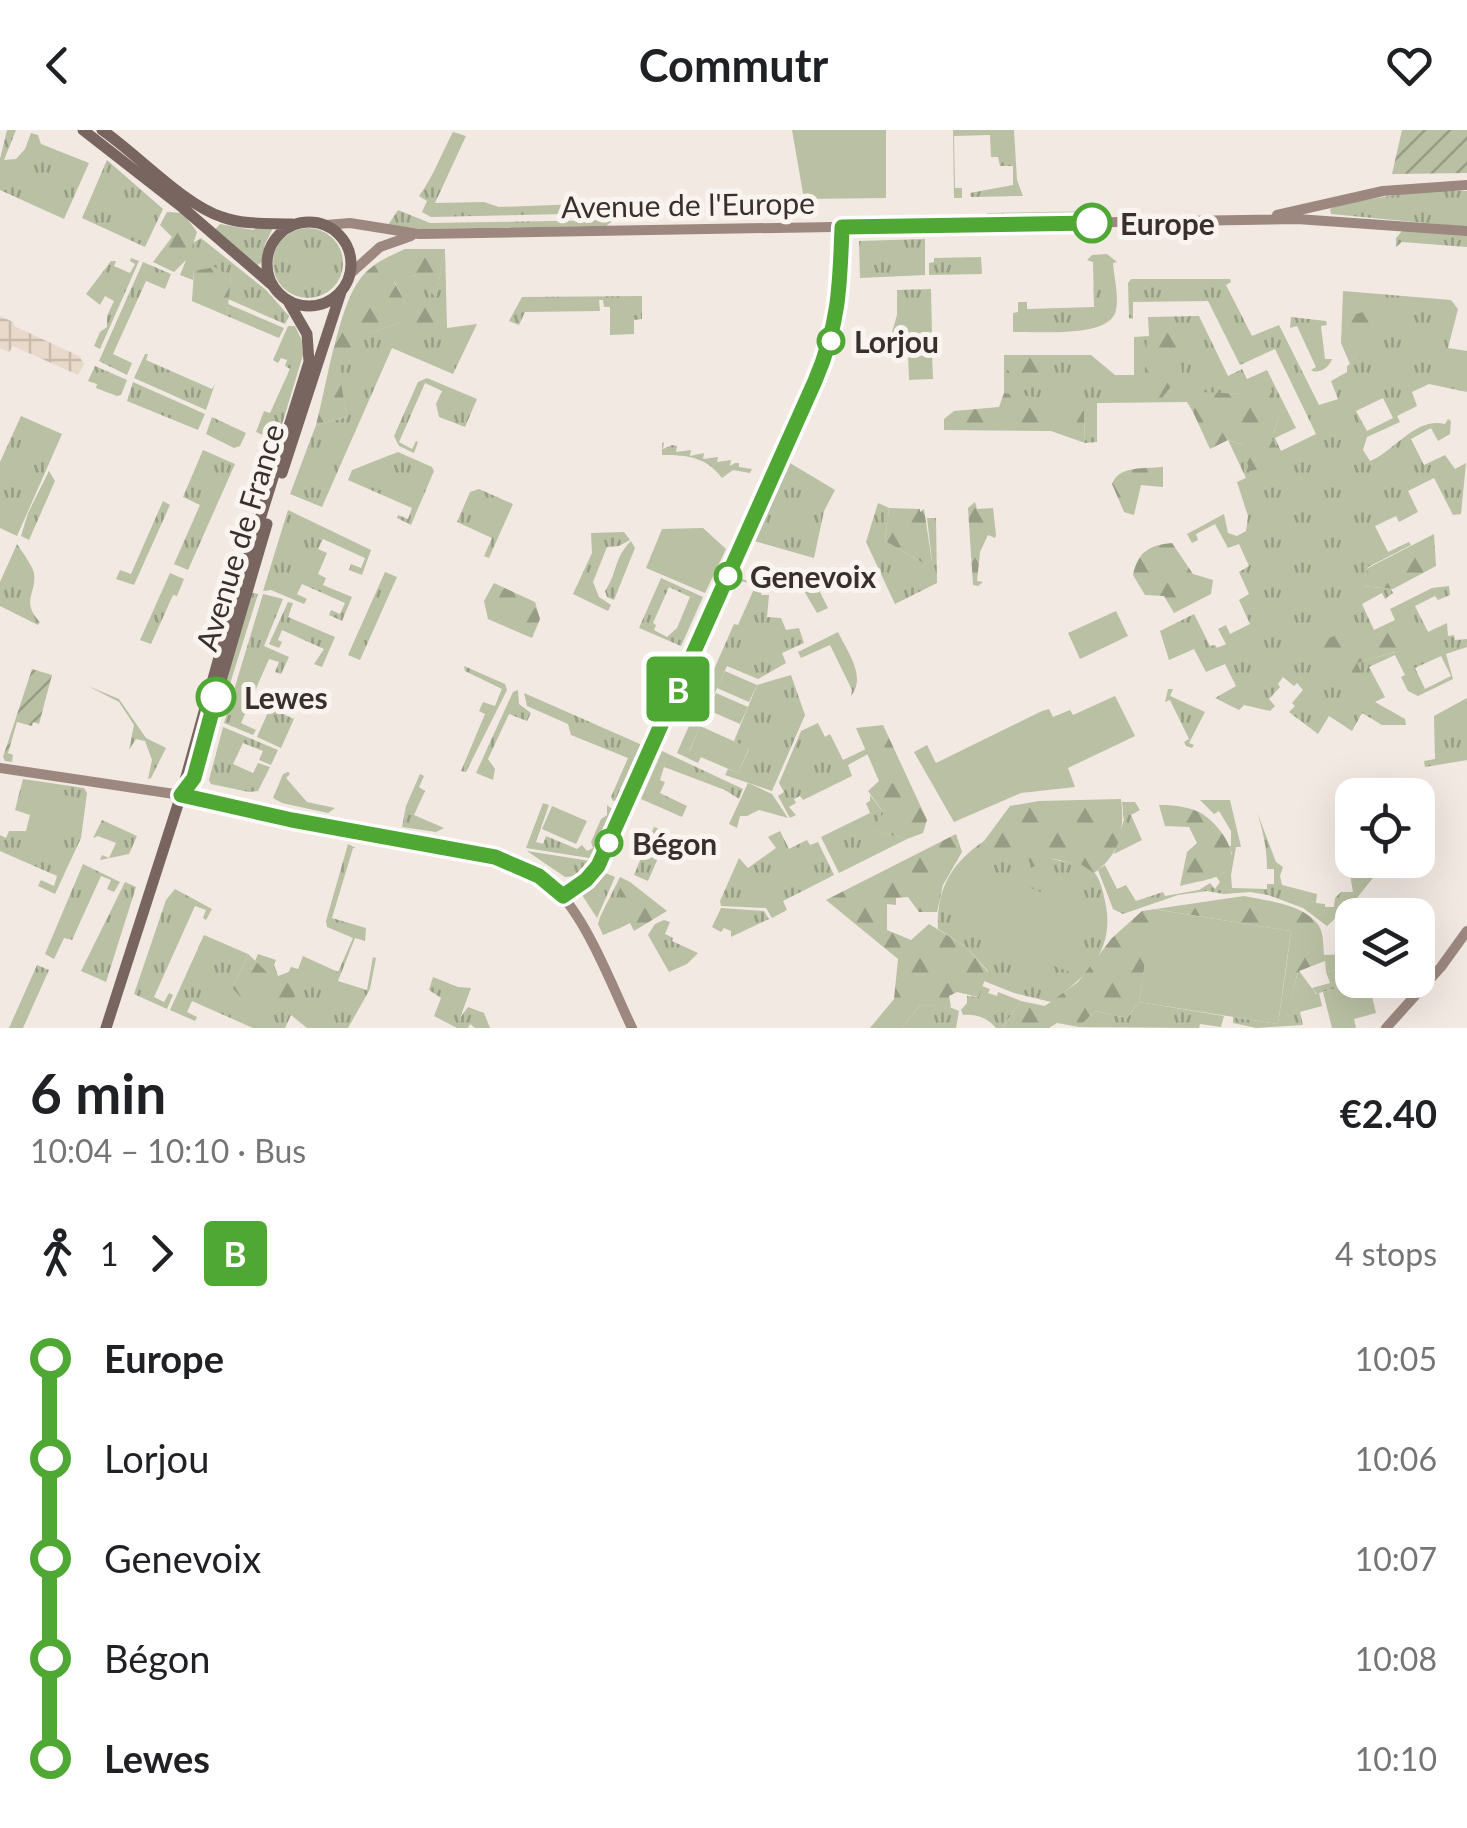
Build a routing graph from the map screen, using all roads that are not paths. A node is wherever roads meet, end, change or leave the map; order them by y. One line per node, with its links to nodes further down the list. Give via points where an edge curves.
1 (83, 130): 12 (main road)
2 (102, 130): 7 (main road, via 216,215)
3 (1467, 185): 4 (street)
4 (1329, 202): 5 (street, via 1322,212); 6 (street)
5 (1331, 219): 6 (street); 9 (street)
6 (1257, 220): 10 (street, Avenue de l'Europe)
7 (296, 224): 8 (main road); 12 (main road, via 272,242 266,270)
8 (326, 225): 10 (street, Avenue de l'Europe); 11 (main road, via 346,245)
9 (1467, 231)
10 (420, 234): 11 (street, Avenue de l'Europe, via 380,246)
11 (350, 274): 13 (main road)
12 (271, 284): 14 (main road)
13 (341, 292): 14 (main road, via 316,306); 16 (main road, Avenue de France, via 196,771)
14 (288, 301): 16 (main road, Avenue de France, via 307,334 310,362)
15 (0, 768): 16 (street)
16 (181, 795): 18 (main road, Avenue de France); 19 (street, via 525,868 571,908)
17 (1467, 931): 20 (street)
18 (106, 1028)
19 (632, 1028)
20 (1386, 1028)

